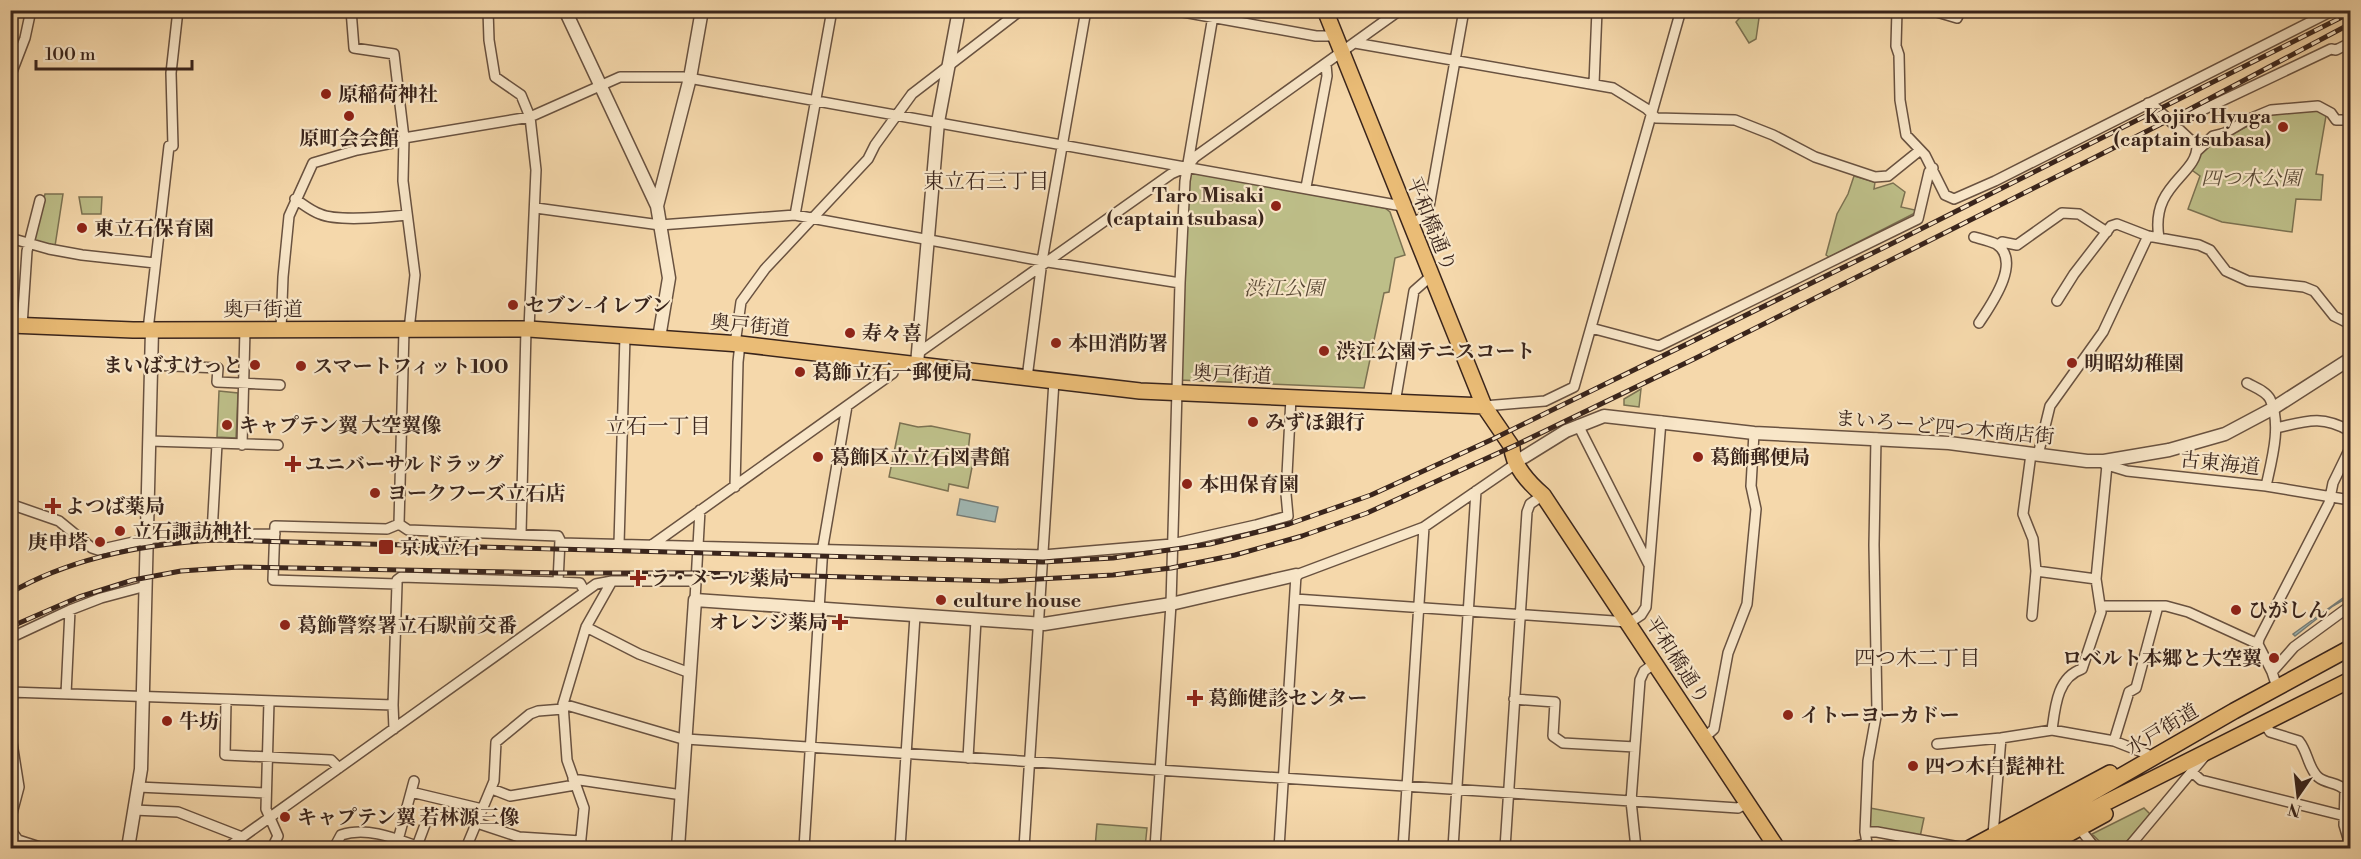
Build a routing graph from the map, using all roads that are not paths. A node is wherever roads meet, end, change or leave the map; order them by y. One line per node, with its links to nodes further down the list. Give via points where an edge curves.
1 (31, 10): 29 (street)
2 (178, 10): 66 (street, via 171,73 173,146 169,146)
3 (351, 10): 41 (street, via 354,48 394,54)
4 (488, 10): 37 (street, via 495,78 521,95)
5 (565, 10): 32 (street)
6 (702, 10): 30 (street)
7 (832, 10): 33 (street)
8 (959, 10): 28 (street)
9 (1021, 10): 28 (street)
10 (1086, 10): 42 (street)
11 (1172, 10): 21 (street)
12 (1325, 10): 22 (main road, 平和橋通り)
13 (1400, 10): 23 (street)
14 (1464, 10): 26 (street)
15 (1597, 10): 31 (street)
16 (1681, 10): 36 (street)
17 (1897, 10): 43 (street, via 1900,100 1906,135)
18 (1930, 10): 19 (street, via 1957,18)
19 (1961, 10)
20 (2334, 10): 34 (street)
21 (1214, 14): 22 (street, via 1316,36); 45 (street)
22 (1335, 36): 25 (main road, 平和橋通り)
23 (1355, 43): 25 (street); 26 (street)
24 (2350, 43): 40 (street)
25 (1341, 52): 27 (street); 51 (main road, 平和橋通り)
26 (1455, 61): 31 (street); 56 (street, via 1429,207 1422,218)
27 (1326, 64): 45 (street); 47 (street)
28 (948, 66): 35 (street, via 912,94); 39 (street)
29 (10, 77)
30 (690, 78): 32 (street, via 620,77); 33 (street); 50 (street)
31 (1594, 84): 36 (street, via 1619,90)
32 (600, 86): 37 (street); 50 (street)
33 (816, 100): 35 (street); 54 (street)
34 (2148, 103): 40 (street); 46 (street, via 1960,198 1945,195)
35 (896, 114): 39 (street); 55 (street, via 868,159)
36 (1652, 114): 43 (street, via 1656,118 1735,120 1815,157 1875,177 1888,176); 74 (street)
37 (530, 117): 41 (street); 52 (street)
38 (2350, 120): 44 (street, via 2336,120 2318,106 2271,110 2225,134 2213,136)
39 (938, 122): 42 (street); 63 (street)
40 (2173, 124): 44 (street, via 2197,146)
41 (404, 139): 48 (street, via 313,163); 53 (street)
42 (1063, 145): 45 (street); 67 (street)
43 (1919, 151): 46 (street)
44 (2197, 151): 62 (street, via 2163,198 2156,222)
45 (1187, 166): 47 (street); 67 (street); 69 (street)
46 (1933, 168): 74 (street, via 1918,219 1659,346)
47 (1306, 187): 51 (street)
48 (295, 199): 53 (street, via 321,215); 75 (street, via 286,232)
49 (40, 200): 64 (street)
50 (657, 206): 57 (street)
51 (1402, 206): 56 (main road, 平和橋通り)
52 (536, 208): 57 (street); 76 (street)
53 (406, 215): 79 (street, via 415,275)
54 (795, 215): 55 (street); 57 (street)
55 (812, 218): 63 (street); 82 (street, via 741,302)
56 (1410, 224): 68 (main road, 平和橋通り)
57 (660, 225): 81 (street, via 669,278)
58 (2107, 232): 59 (street, via 2117,224); 65 (street, via 2079,214 2062,213 2017,245); 70 (street)
59 (2148, 236): 62 (street); 109 (street, via 2103,332 2050,406)
60 (1974, 237): 65 (street)
61 (10, 238): 64 (street)
62 (2159, 238): 72 (street, via 2210,250 2226,271 2248,281 2314,291 2334,316)
63 (928, 239): 67 (street); 83 (street)
64 (28, 243): 66 (street, via 82,255); 73 (street)
65 (1998, 245): 71 (street, via 2005,256 2006,273)
66 (155, 263): 77 (street)
67 (1043, 263): 69 (street); 83 (street); 87 (street)
68 (1431, 276): 94 (street, via 1414,291); 96 (main road, 平和橋通り)
69 (1180, 283): 92 (street)
70 (2057, 301)
71 (1979, 323)
72 (2350, 324)
73 (16, 325): 77 (main road, 奥戸街道)
74 (1591, 328): 96 (street, via 1574,387 1545,401)
75 (281, 329): 78 (main road, 奥戸街道); 79 (main road, 奥戸街道)
76 (528, 329): 79 (main road, 奥戸街道); 80 (main road, 奥戸街道); 125 (street)
77 (150, 330): 78 (main road, 奥戸街道); 86 (street)
78 (246, 330): 90 (street)
79 (407, 330): 121 (street)
80 (625, 336): 81 (main road, 奥戸街道); 128 (street)
81 (659, 338): 82 (main road, 奥戸街道)
82 (738, 344): 85 (main road, 奥戸街道); 114 (street)
83 (918, 358): 85 (main road, 奥戸街道); 87 (main road, 奥戸街道)
84 (2350, 359): 97 (street, まいろーど四つ木商店街)
85 (894, 361): 95 (street, via 893,373)
86 (151, 365): 90 (street, via 218,368 217,382); 104 (street)
87 (1027, 378): 88 (main road, 奥戸街道)
88 (1054, 381): 92 (main road, 奥戸街道); 133 (street)
89 (2247, 382): 97 (street, via 2266,394)
90 (243, 383): 91 (street); 106 (street)
91 (280, 385)
92 (1176, 392): 93 (main road, 奥戸街道); 129 (street)
93 (1291, 398): 94 (main road, 奥戸街道); 129 (street, via 1288,516)
94 (1395, 404): 96 (main road, 奥戸街道)
95 (847, 406): 114 (street); 132 (street)
96 (1484, 406): 110 (main road, 平和橋通り)
97 (2272, 409): 100 (street); 111 (street, まいろーど四つ木商店街, via 2199,443)
98 (1661, 421): 99 (street, まいろーど四つ木商店街, via 1604,416); 102 (street, まいろーど四つ木商店街); 134 (street)
99 (1578, 425): 110 (street, まいろーど四つ木商店街); 134 (street)
100 (2276, 428): 101 (street, via 2313,419 2326,420); 113 (street)
101 (2350, 431)
102 (1754, 433): 103 (street, まいろーど四つ木商店街); 183 (street, via 1751,486 1756,509 1747,604 1728,653 1714,729)
103 (1876, 438): 109 (street, まいろーど四つ木商店街); 221 (street, via 1877,711 1868,760)
104 (150, 441): 105 (street); 126 (street)
105 (218, 444): 106 (street); 124 (street)
106 (242, 444): 107 (street)
107 (278, 445)
108 (2350, 448): 117 (street)
109 (2034, 455): 111 (street, まいろーど四つ木商店街); 135 (street, via 2024,514 2033,539)
110 (1517, 456): 115 (street); 116 (main road, 平和橋通り, via 1530,484)
111 (2087, 461): 112 (street, 古東海道)
112 (2107, 465): 113 (street, 古東海道, via 2127,471); 137 (street)
113 (2266, 486): 117 (street, 古東海道)
114 (735, 487): 120 (street)
115 (1476, 490): 122 (street); 153 (street)
116 (1543, 495): 154 (street, via 1530,504 1527,512); 158 (main road, 平和橋通り)
117 (2330, 497): 118 (street, 古東海道); 162 (street)
118 (2350, 500)
119 (10, 504): 126 (street, via 58,521 98,550)
120 (700, 510): 130 (street); 131 (street)
121 (399, 524): 123 (street, via 387,529); 125 (street, via 408,530)
122 (1424, 527): 136 (street); 150 (street)
123 (275, 530): 124 (street); 141 (street, via 273,580)
124 (212, 534): 126 (street)
125 (521, 534): 127 (street, via 558,536)
126 (147, 539): 142 (street)
127 (560, 543): 128 (street); 139 (street)
128 (619, 544): 130 (street)
129 (1172, 544): 133 (street); 146 (street)
130 (652, 545): 131 (street)
131 (697, 546): 132 (street); 138 (street)
132 (823, 549): 133 (street); 151 (street)
133 (1043, 555): 159 (street)
134 (1650, 566): 158 (street, via 1644,611)
135 (2036, 571): 137 (street); 156 (street)
136 (1296, 575): 144 (street); 146 (street)
137 (2096, 579): 147 (street)
138 (695, 581): 140 (street); 145 (street)
139 (558, 582): 141 (street, via 401,577); 143 (street, via 580,583)
140 (612, 582): 143 (street, via 596,584); 160 (street)
141 (397, 584): 175 (street)
142 (146, 586): 152 (street); 171 (street)
143 (585, 592): 180 (street)
144 (1295, 599): 150 (street); 198 (street)
145 (695, 600): 151 (street); 166 (street)
146 (1171, 604): 159 (street); 197 (street)
147 (2101, 606): 148 (street); 182 (street, via 2082,669 2074,671 2062,685)
148 (2158, 606): 162 (street, via 2188,612); 186 (street, via 2136,688 2129,692)
149 (2350, 606): 167 (street, via 2294,647)
150 (1419, 607): 153 (street); 201 (street)
151 (820, 609): 155 (street); 188 (street)
152 (70, 610): 161 (street); 170 (street)
153 (1468, 611): 154 (street); 204 (street)
154 (1520, 614): 158 (street); 172 (street)
155 (915, 616): 157 (street); 190 (street)
156 (2032, 616)
157 (976, 620): 159 (street); 193 (street)
158 (1628, 622): 164 (main road, 平和橋通り)
159 (1039, 624): 194 (street)
160 (586, 627): 166 (street, via 639,654); 176 (street)
161 (10, 638)
162 (2258, 644): 167 (street)
163 (2350, 648): 167 (main road, 水戸街道)
164 (1655, 663): 183 (main road, 平和橋通り); 189 (street, via 1640,680)
165 (2350, 668): 179 (main road, 水戸街道)
166 (690, 673): 185 (street)
167 (2275, 680): 177 (main road, 水戸街道)
168 (2350, 680): 179 (main road, 水戸街道)
169 (12, 692): 170 (street); 178 (street)
170 (66, 694): 171 (street)
171 (142, 697): 173 (street); 202 (street)
172 (1514, 699): 189 (street, via 1555,702 1553,736 1563,743); 207 (street)
173 (226, 700): 174 (street); 192 (street, via 225,755)
174 (269, 701): 175 (street); 192 (street)
175 (393, 705): 180 (street)
176 (563, 706): 185 (street); 200 (street, via 567,760); 203 (street, via 537,711 496,742)
177 (2234, 711): 191 (main road); 209 (main road, 水戸街道)
178 (10, 716)
179 (2264, 723): 195 (main road, 水戸街道, via 2212,749); 214 (street, via 2270,732 2300,741 2320,779 2342,786)
180 (394, 729): 196 (street)
181 (10, 730): 216 (street, via 19,787)
182 (2052, 730): 184 (street); 186 (street)
183 (1704, 738): 211 (main road, 平和橋通り)
184 (2001, 738): 187 (street); 224 (street)
185 (686, 739): 188 (street); 208 (street)
186 (2114, 741): 191 (street)
187 (1937, 744)
188 (811, 746): 190 (street); 237 (street)
189 (1635, 747): 210 (street)
190 (906, 752): 193 (street); 238 (street)
191 (2147, 753): 224 (main road)
192 (267, 757): 196 (street, via 331,760); 206 (street)
193 (968, 758): 194 (street)
194 (1030, 761): 197 (street); 239 (street)
195 (2189, 767): 209 (main road, 水戸街道); 214 (street, via 2201,780); 220 (main road); 253 (street)
196 (339, 768): 215 (street)
197 (1160, 770): 198 (street); 240 (street)
198 (1284, 778): 201 (street); 241 (street)
199 (414, 781): 205 (street)
200 (574, 782): 203 (street, via 510,796); 208 (street); 226 (street, via 584,813)
201 (1408, 786): 204 (street); 242 (street)
202 (138, 788): 206 (street); 213 (street)
203 (492, 789): 212 (street)
204 (1457, 789): 207 (street); 243 (street)
205 (411, 792): 212 (street); 223 (street)
206 (266, 793): 215 (street)
207 (1508, 793): 210 (street); 244 (street)
208 (682, 795): 236 (street)
209 (2100, 798): 224 (main road, 水戸街道); 250 (main road, 水戸街道)
210 (1631, 801): 211 (street, via 1738,808); 245 (street)
211 (1747, 803): 246 (main road, 平和橋通り)
212 (482, 809): 218 (street)
213 (134, 810): 222 (street, via 178,812); 231 (street)
214 (2345, 816): 227 (street)
215 (269, 818): 222 (street); 233 (street, via 278,836)
216 (10, 821)
217 (426, 822): 229 (street)
218 (477, 823): 226 (street, via 519,837); 235 (street)
219 (10, 829): 225 (street)
220 (2080, 829): 251 (main road); 252 (street)
221 (1865, 832): 228 (street); 248 (street)
222 (242, 837): 232 (street)
223 (398, 840): 229 (street); 234 (street, via 358,831 341,835)
224 (1994, 842): 249 (main road)
225 (16, 844): 230 (street)
226 (580, 845)
227 (2350, 845)
228 (1867, 846): 247 (street)
229 (420, 848)
230 (43, 849)
231 (128, 849)
232 (227, 849)
233 (272, 849)
234 (334, 849)
235 (466, 849)
236 (678, 849)
237 (804, 849)
238 (900, 849)
239 (1024, 849)
240 (1155, 849)
241 (1279, 849)
242 (1403, 849)
243 (1453, 849)
244 (1505, 849)
245 (1636, 849)
246 (1777, 849)
247 (1849, 849)
248 (1965, 849)
249 (1970, 849)
250 (2021, 849)
251 (2043, 849)
252 (2095, 849)
253 (2128, 849)

